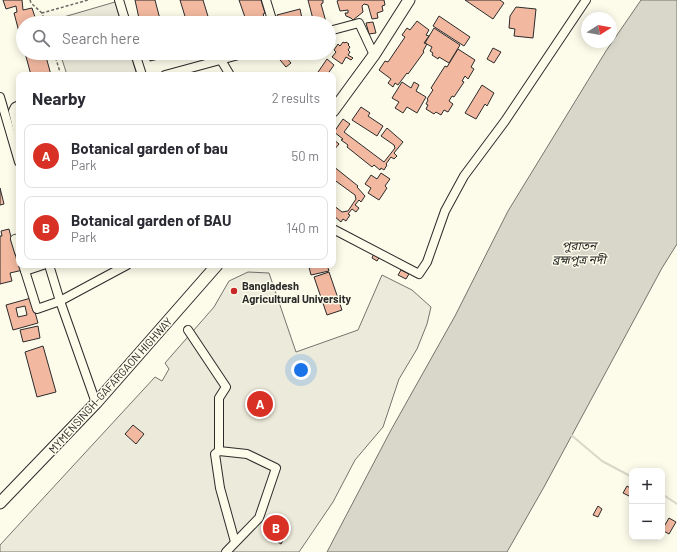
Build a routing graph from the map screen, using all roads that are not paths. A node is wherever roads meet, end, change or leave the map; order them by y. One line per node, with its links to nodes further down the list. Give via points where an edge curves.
1 (119, 0): 5 (street)
2 (266, 0): 6 (street)
3 (409, 0): 8 (main road)
4 (586, 0): 21 (street, via 509,115 464,176 445,211 427,262 419,274)
5 (124, 16)
6 (271, 16)
7 (336, 29): 8 (street, via 358,23)
8 (374, 55): 16 (main road)
9 (137, 60): 11 (street)
10 (221, 60): 12 (street); 13 (street)
11 (141, 72)
12 (176, 72)
13 (228, 72)
14 (0, 97): 17 (street)
15 (16, 106): 17 (street)
16 (336, 107)
17 (2, 108): 20 (street)
18 (16, 108): 19 (street, via 13,114)
19 (16, 125)
20 (16, 152)
21 (336, 231)
22 (24, 268): 26 (street, via 37,309)
23 (50, 268): 26 (street)
24 (119, 268): 26 (street)
25 (215, 268): 28 (main road, MYMENSINGH-GAFARGAON HIGHWAY)
26 (60, 301): 28 (street)
27 (188, 330): 29 (street, via 226,387 219,398)
28 (96, 403): 30 (main road, MYMENSINGH-GAFARGAON HIGHWAY)
29 (219, 451): 31 (street, via 215,454 220,488); 31 (street, via 247,454 276,468 259,518)
30 (0, 503)
31 (235, 542): 32 (street)
32 (226, 552)

